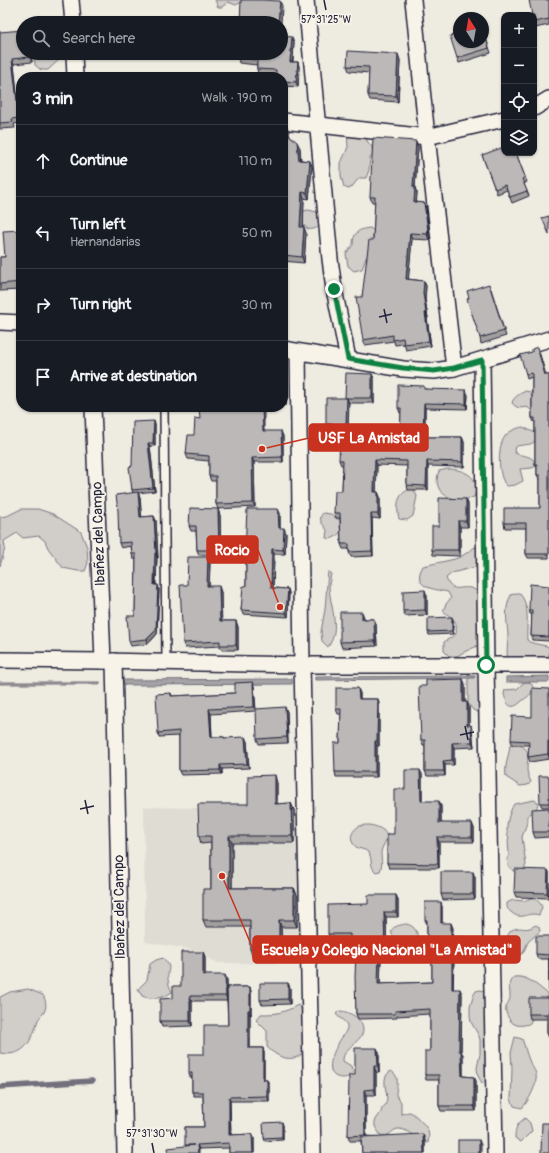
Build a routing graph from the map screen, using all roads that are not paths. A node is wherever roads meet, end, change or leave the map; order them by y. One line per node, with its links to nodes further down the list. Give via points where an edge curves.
1 (72, 0): 4 (street)
2 (306, 0): 11 (street)
3 (413, 0): 12 (street)
4 (73, 16)
5 (74, 60): 6 (street)
6 (75, 72)
7 (549, 98): 8 (street)
8 (537, 106)
9 (501, 120): 12 (street)
10 (288, 122): 11 (street)
11 (318, 125): 12 (street); 18 (street, via 330,259)
12 (427, 137): 20 (street)
13 (0, 322): 14 (street)
14 (16, 322)
15 (549, 339): 19 (street)
16 (288, 350): 17 (street)
17 (298, 352): 18 (street); 26 (street)
18 (348, 359): 20 (street, via 434,371)
19 (482, 360): 20 (street); 27 (street)
20 (454, 368)
21 (93, 412): 24 (street, Ibañez del Campo)
22 (164, 412): 25 (lane)
23 (0, 660): 24 (street)
24 (109, 661): 25 (street); 29 (street, Ibañez del Campo)
25 (166, 662): 26 (street)
26 (302, 665): 27 (street); 30 (street)
27 (486, 665): 28 (street); 31 (street)
28 (549, 665)
29 (124, 1153)
30 (313, 1153)
31 (495, 1153)

